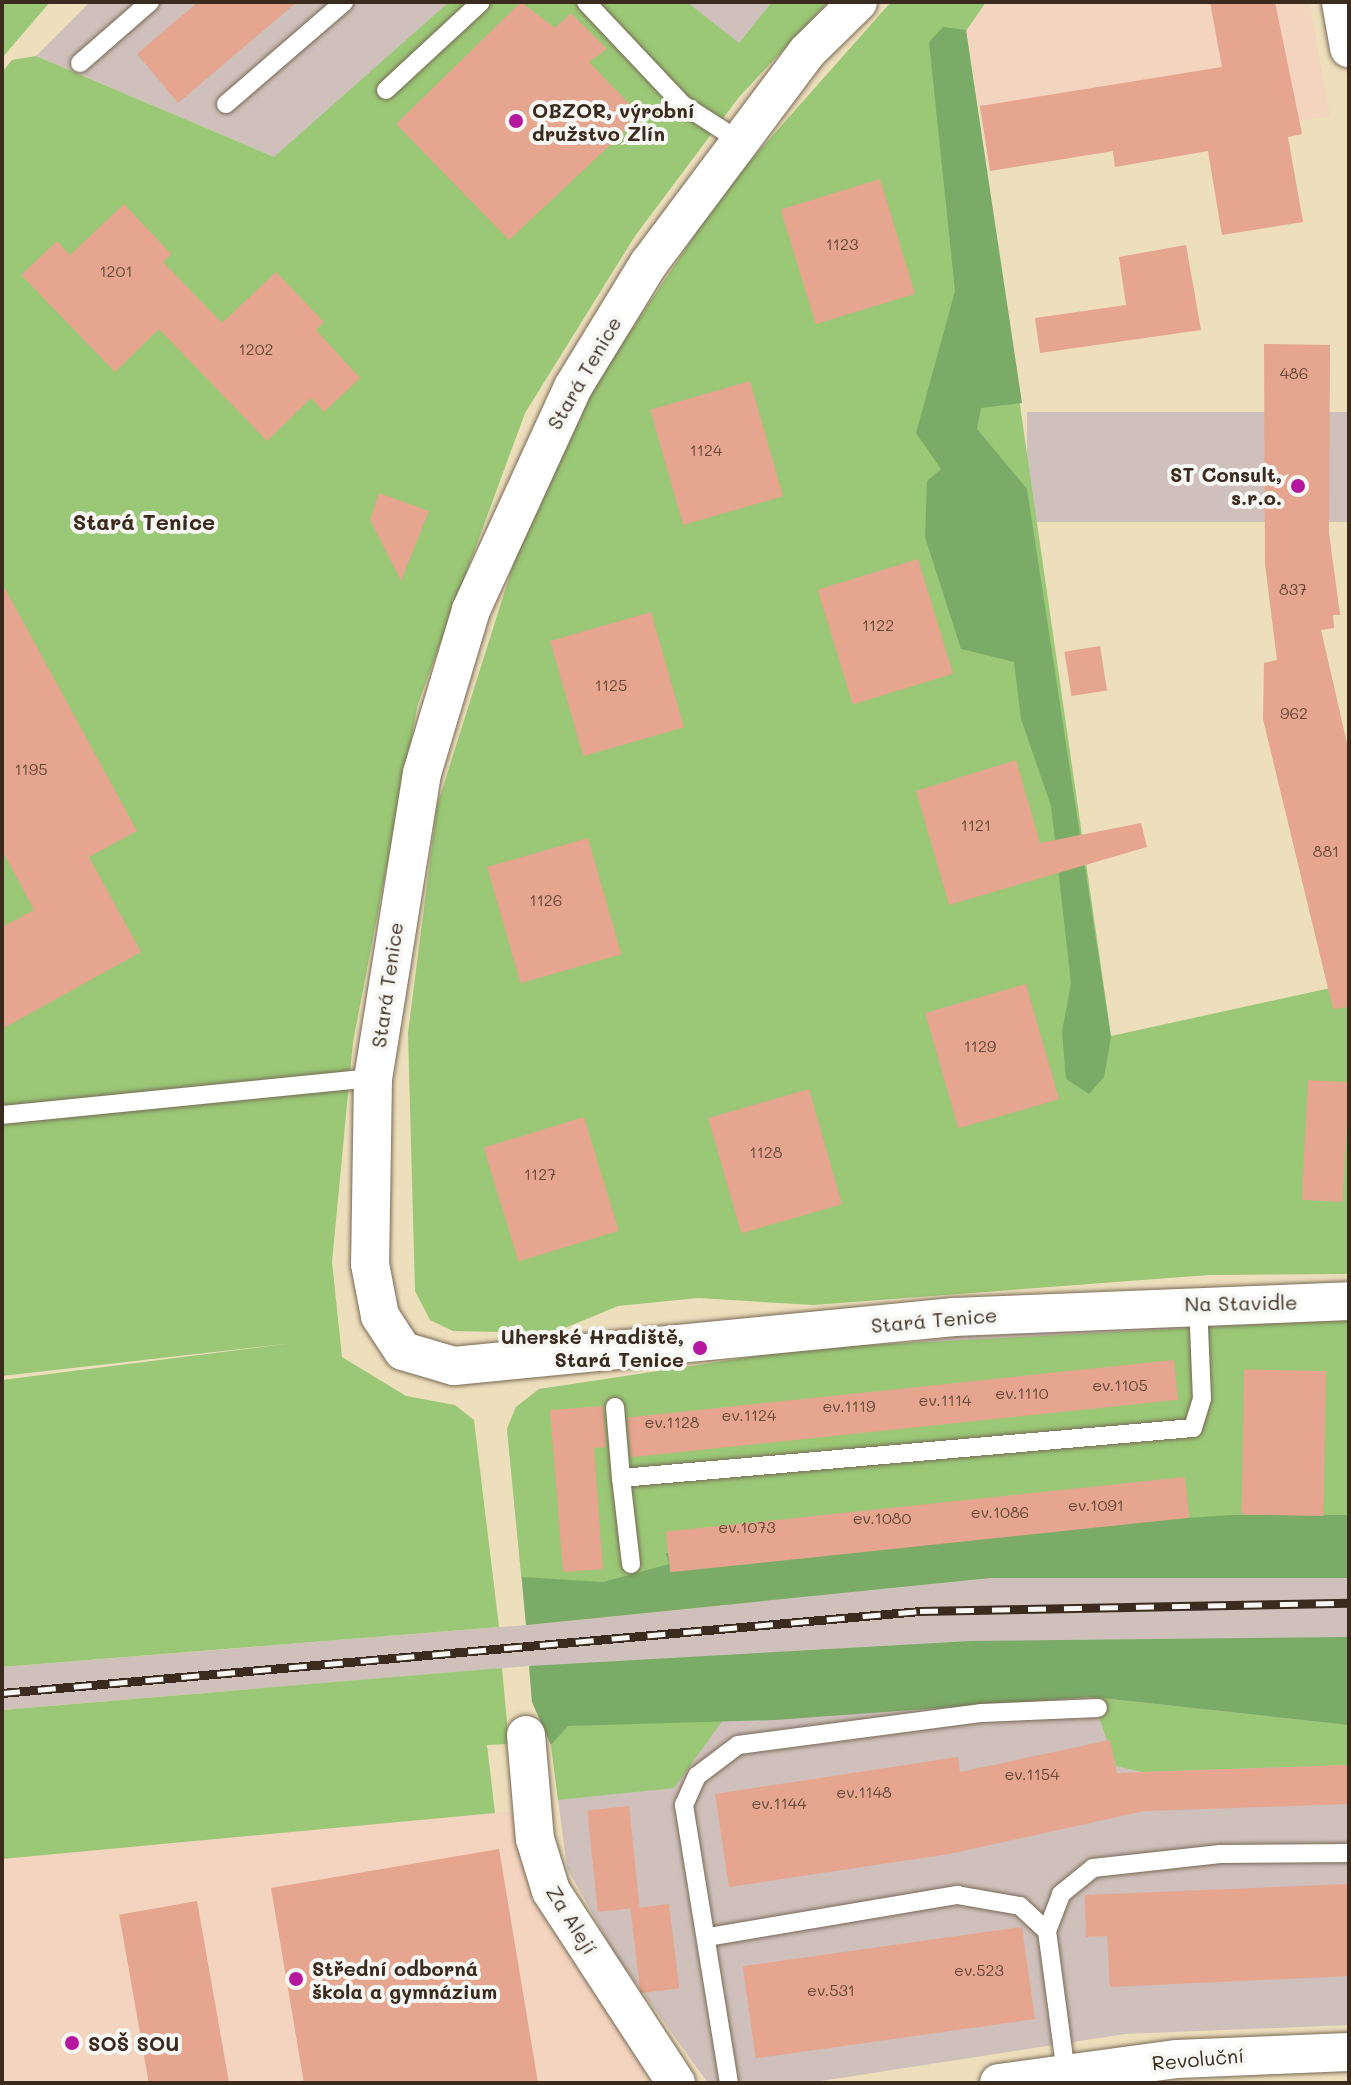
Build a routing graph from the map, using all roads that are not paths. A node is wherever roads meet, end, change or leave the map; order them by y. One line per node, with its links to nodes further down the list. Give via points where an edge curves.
1 (150, 2): 8 (lane)
2 (344, 2): 10 (lane)
3 (481, 2): 9 (lane)
4 (586, 2): 11 (lane, via 682,104)
5 (858, 2): 11 (street, Stará Tenice)
6 (1341, 2): 7 (street)
7 (1349, 48)
8 (80, 63)
9 (386, 90)
10 (226, 104)
11 (738, 140): 12 (street, Stará Tenice, via 573,387 471,610 422,773)
12 (373, 1078): 13 (lane); 16 (street, Stará Tenice, via 374,1291 394,1343 418,1360 481,1366 954,1317)
13 (2, 1115)
14 (1349, 1301): 15 (street, Na Stavidle)
15 (1198, 1304): 16 (street, Na Stavidle); 18 (lane, via 1201,1414 1185,1432)
16 (1133, 1307)
17 (615, 1407): 18 (lane)
18 (621, 1478): 19 (lane)
19 (631, 1564)
20 (1098, 1708): 24 (lane, via 862,1726 738,1745 717,1755 686,1790 684,1805)
21 (526, 1735): 28 (street, Za Alejí, via 535,1839 551,1891)
22 (1349, 1853): 23 (lane, via 1220,1854 1093,1868 1061,1894)
23 (1047, 1931): 24 (lane, via 1020,1906 957,1895); 27 (lane)
24 (708, 1937): 29 (lane)
25 (1349, 2052): 26 (street, Revoluční)
26 (1294, 2068): 27 (street, Revoluční)
27 (1066, 2073): 30 (street, Revoluční)
28 (676, 2083)
29 (729, 2083)
30 (999, 2083)

